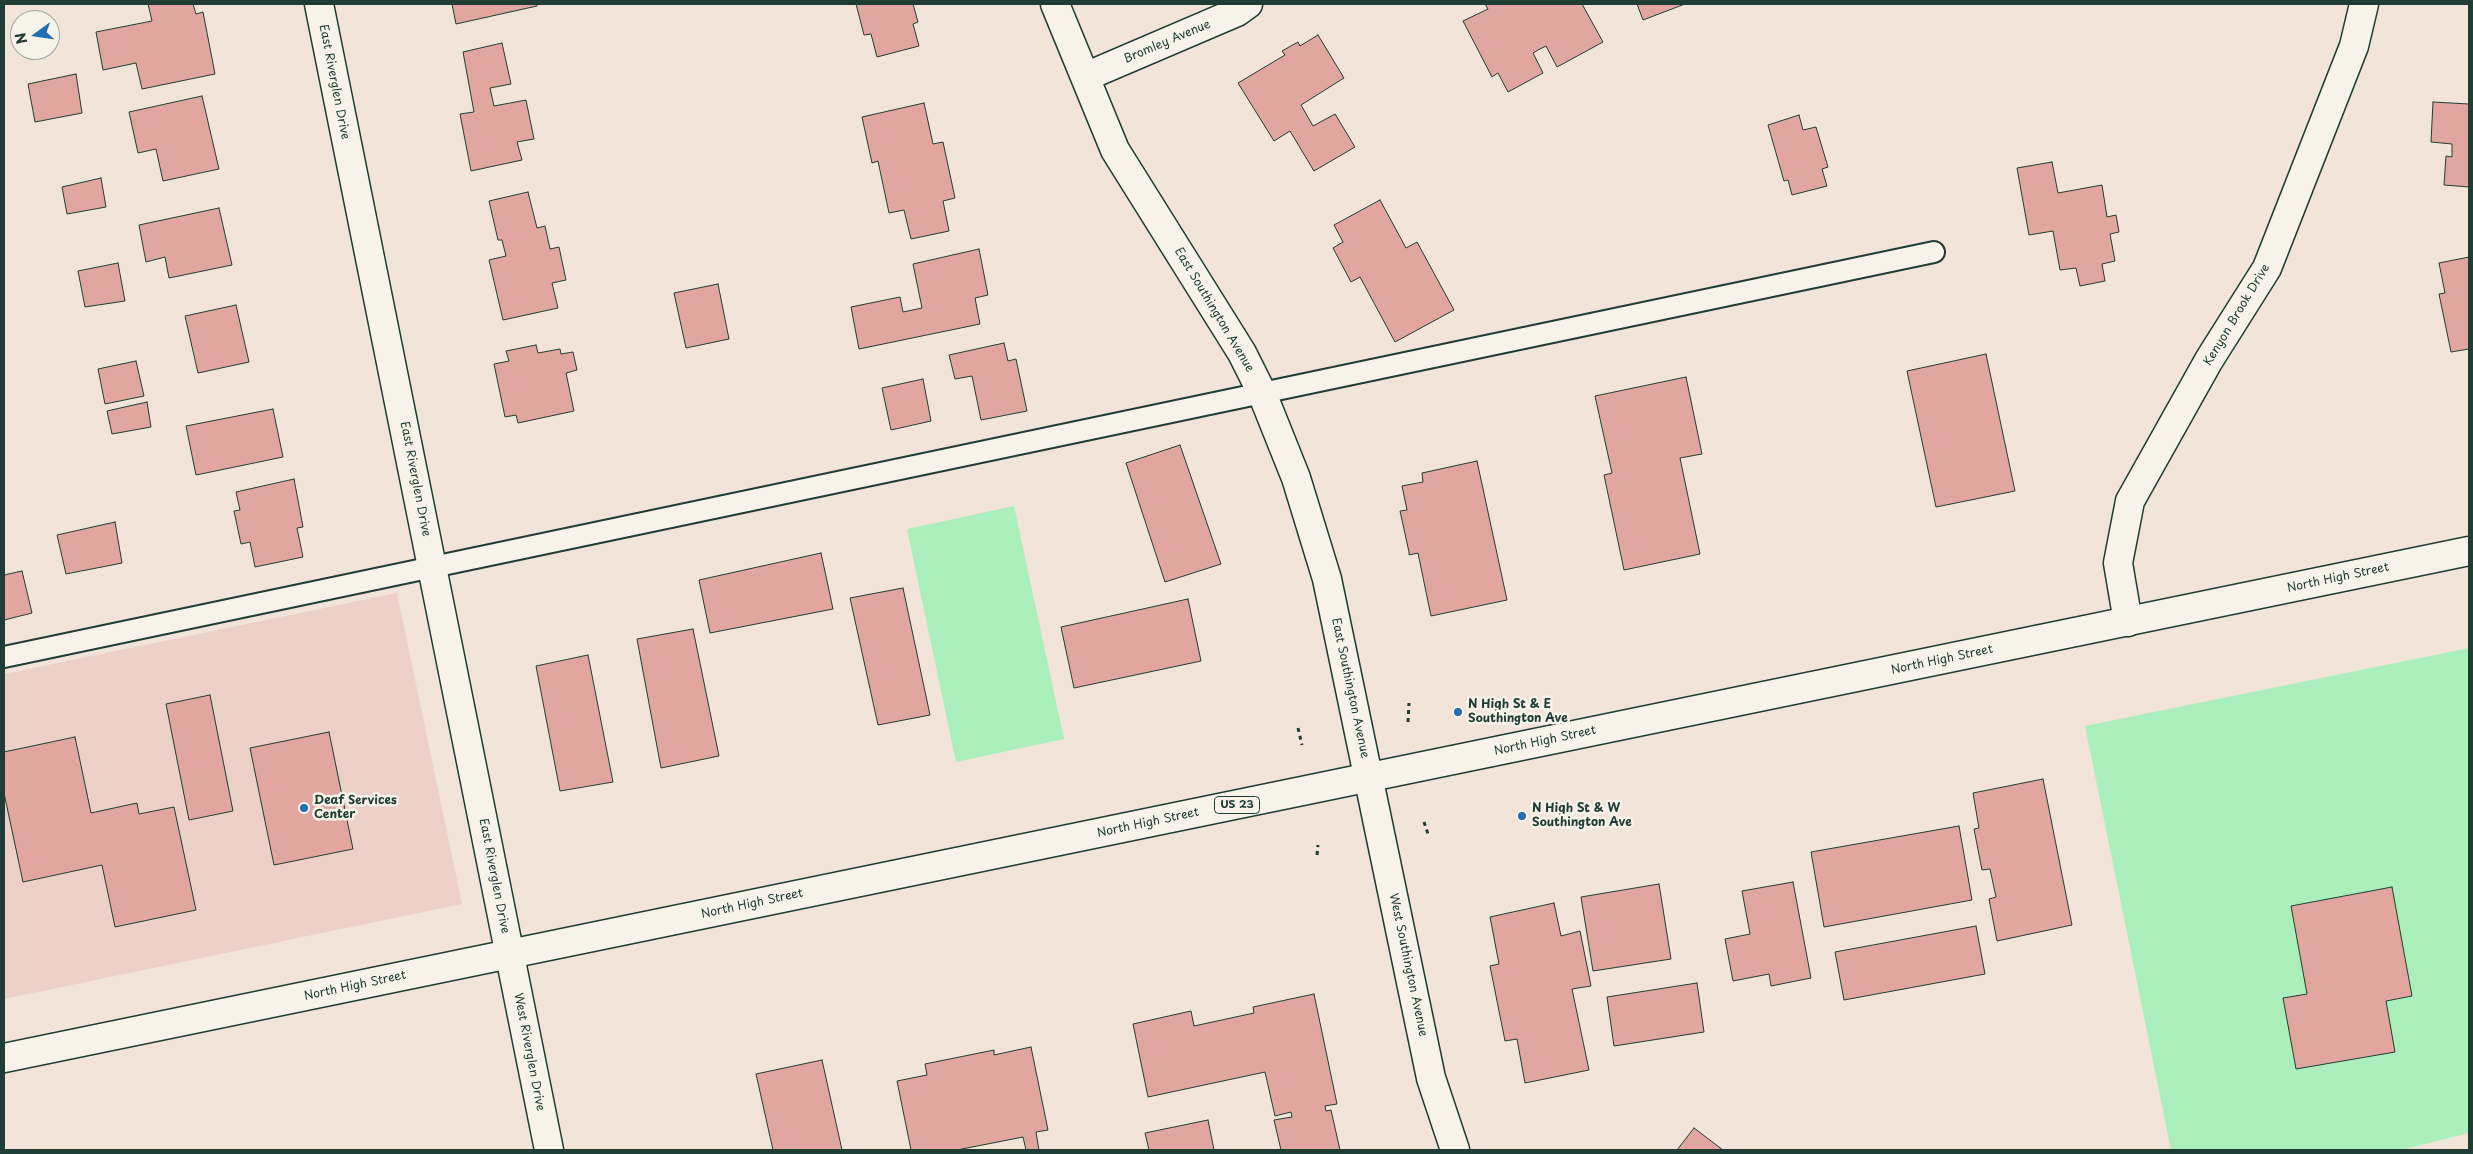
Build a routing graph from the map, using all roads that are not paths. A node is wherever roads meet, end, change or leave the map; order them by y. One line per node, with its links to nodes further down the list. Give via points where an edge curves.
1 (319, 4): 11 (street, East Riverglen Drive)
2 (1055, 4): 7 (street, East Southington Avenue)
3 (1248, 4): 7 (street, Bromley Avenue, via 1237,12)
4 (2348, 4): 6 (lane)
5 (2364, 4): 6 (street, Kenyon Brook Drive)
6 (2354, 46): 12 (street, Kenyon Brook Drive, via 2266,268 2209,360 2130,501 2118,563)
7 (1085, 77): 9 (street, East Southington Avenue, via 1115,150 1242,354)
8 (1934, 252): 9 (lane)
9 (1262, 393): 11 (lane); 14 (street, East Southington Avenue, via 1313,528)
10 (2469, 551): 12 (street, North High Street / US 23)
11 (432, 567): 13 (lane); 15 (street, East Riverglen Drive)
12 (2128, 622): 14 (street, North High Street / US 23)
13 (4, 657)
14 (1369, 777): 15 (street, North High Street / US 23); 18 (street, West Southington Avenue, via 1431,1078)
15 (509, 954): 16 (street, North High Street / US 23); 17 (street, West Riverglen Drive)
16 (4, 1058)
17 (549, 1150)
18 (1455, 1150)

